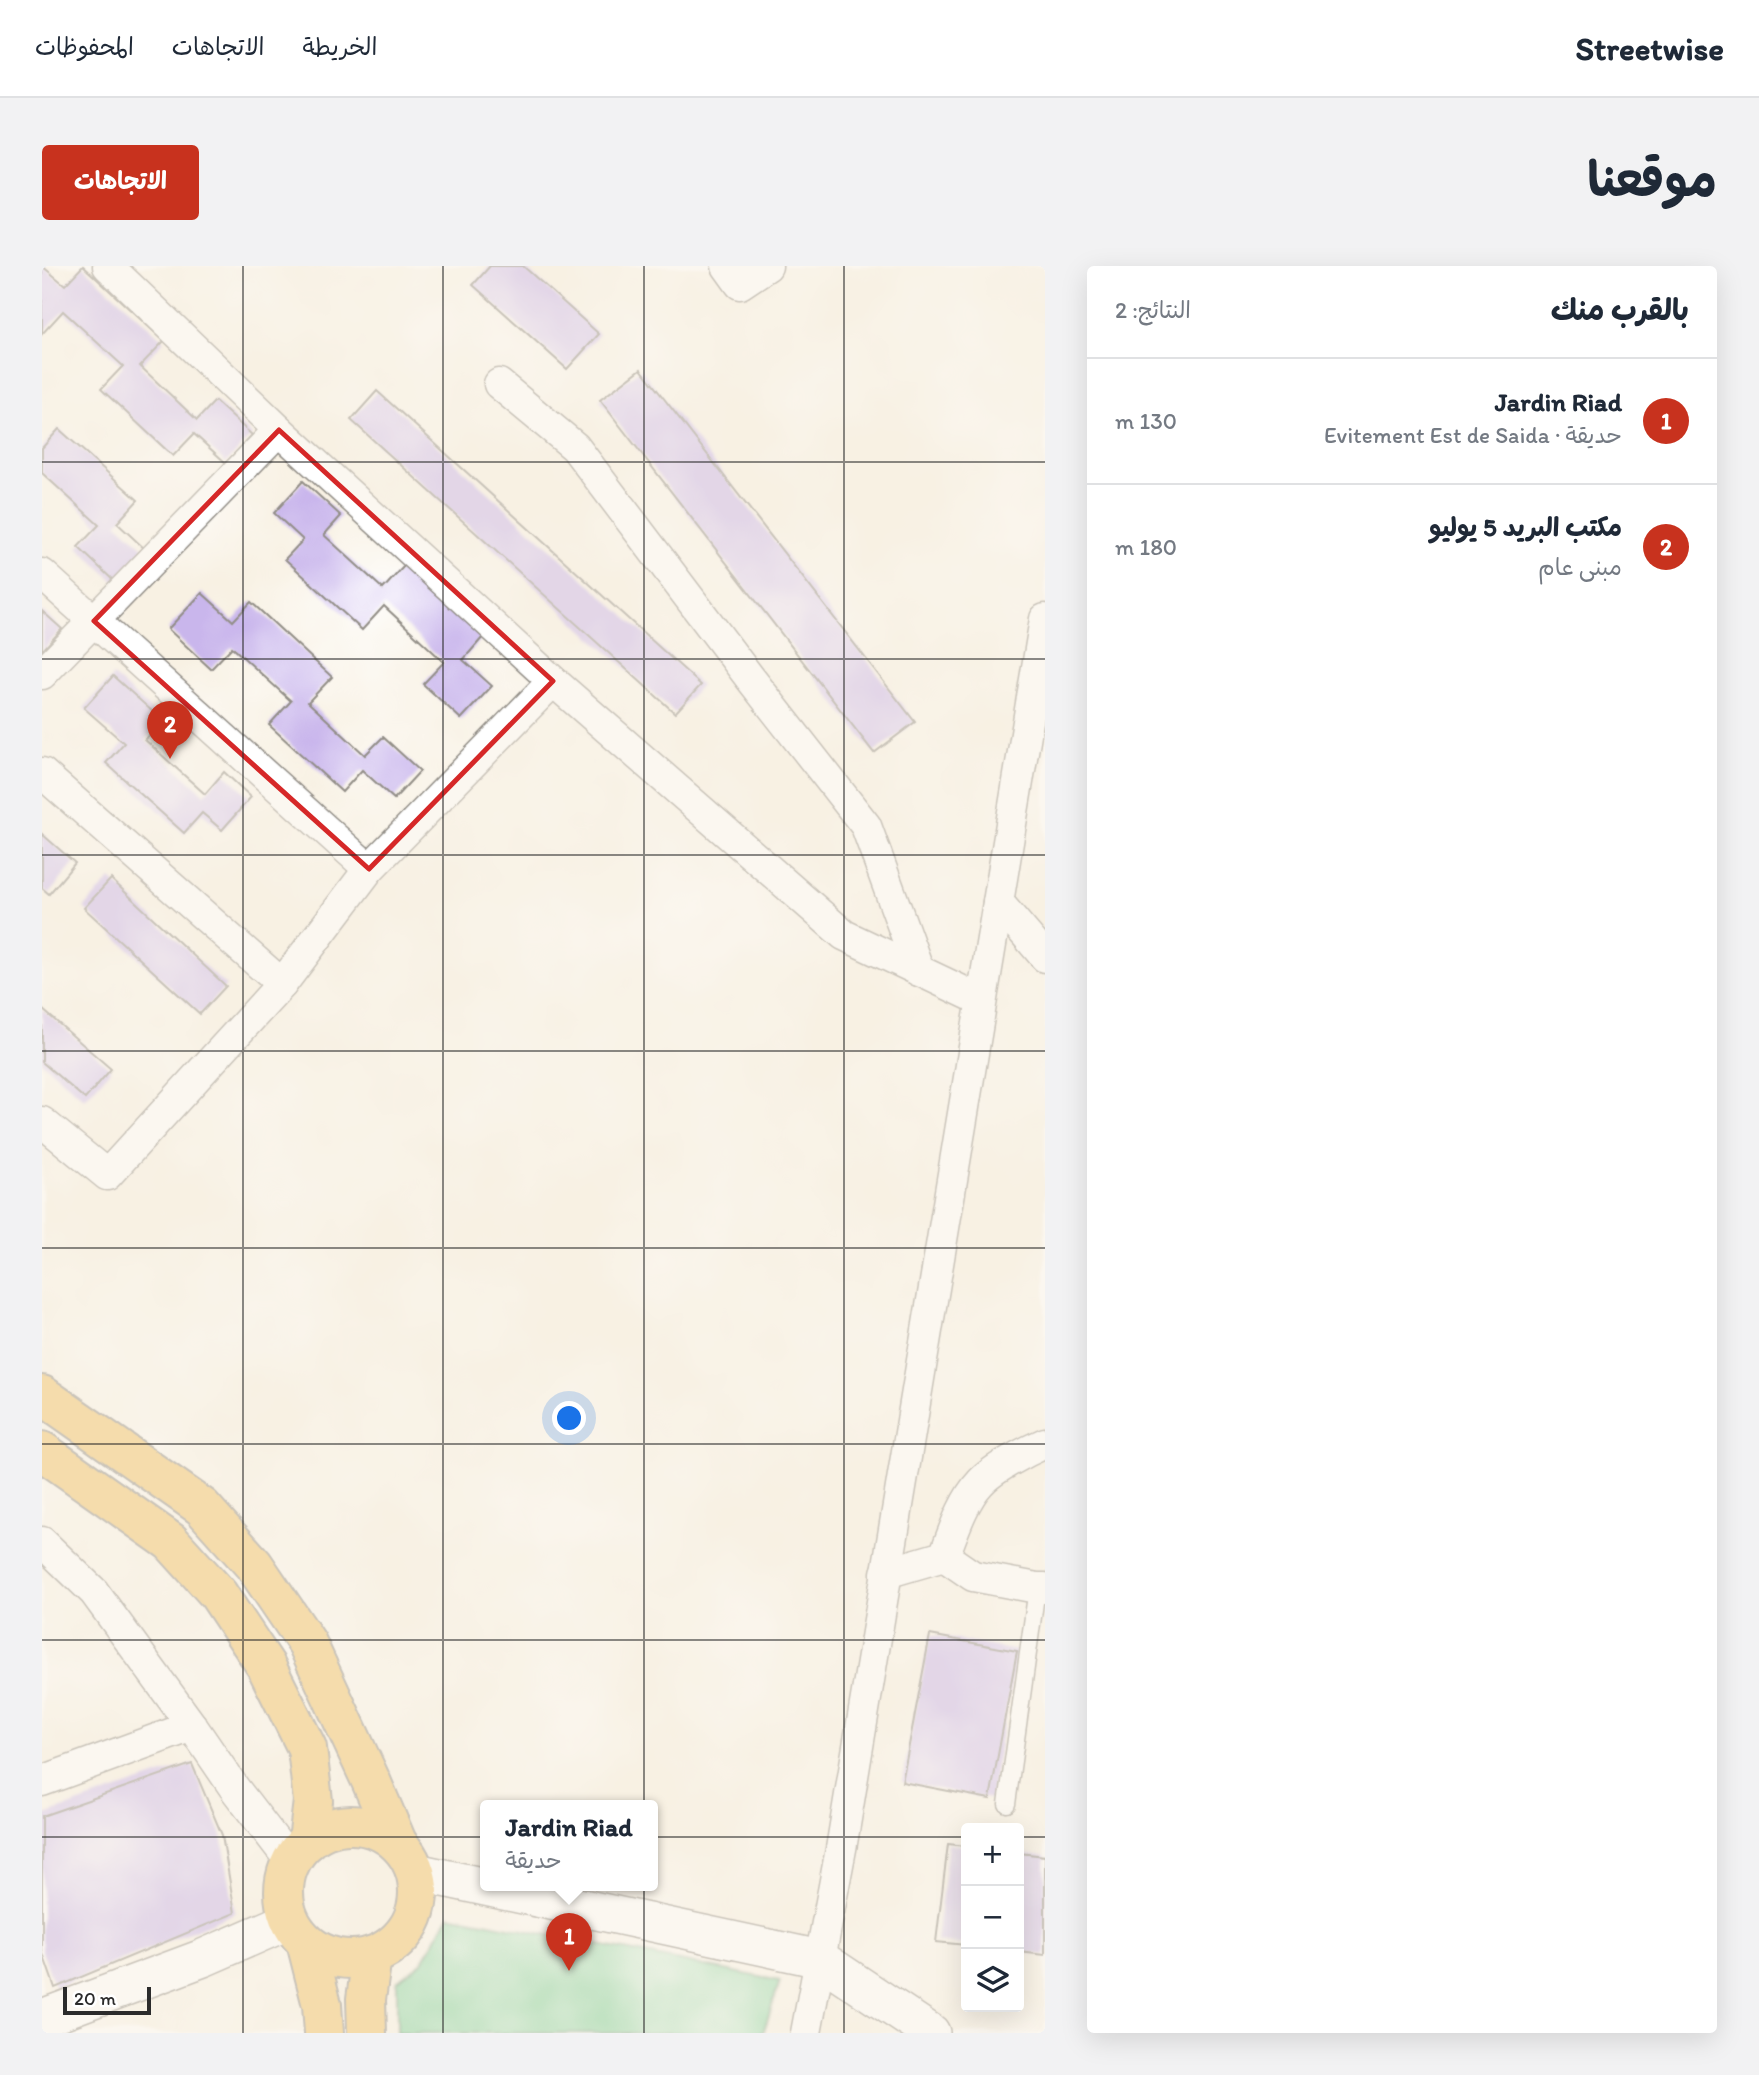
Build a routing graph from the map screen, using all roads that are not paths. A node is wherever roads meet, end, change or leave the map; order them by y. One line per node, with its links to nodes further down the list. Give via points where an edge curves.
1 (108, 266): 5 (street)
2 (727, 266): 3 (street, via 740,284)
3 (768, 266)
4 (499, 384): 15 (street, via 575,447 866,826)
5 (279, 430): 8 (street); 10 (street)
6 (42, 574): 8 (street)
7 (1045, 619): 13 (street)
8 (94, 621): 9 (street); 12 (street)
9 (42, 674)
10 (553, 681): 12 (street); 15 (street, via 844,935)
11 (42, 773): 16 (street)
12 (369, 869): 16 (street)
13 (998, 902): 14 (street); 17 (street)
14 (1045, 957)
15 (919, 971): 17 (street)
16 (282, 985): 18 (street, via 107,1175)
17 (981, 1000): 24 (street)
18 (42, 1122)
19 (42, 1395): 30 (main road, via 202,1507 254,1565 307,1643)
20 (1045, 1443): 23 (street, via 980,1482)
21 (42, 1451): 29 (main road, via 171,1542 218,1594 266,1666 307,1748 313,1801)
22 (42, 1542): 26 (street, via 94,1592)
23 (944, 1556): 24 (street); 25 (street, via 973,1576)
24 (886, 1573): 35 (street)
25 (1041, 1588): 28 (lane)
26 (192, 1726): 27 (street); 29 (street, via 235,1789)
27 (42, 1782)
28 (1007, 1804)
29 (300, 1851): 30 (main road, via 324,1831 362,1826 380,1831); 33 (main road, via 285,1881 285,1901)
30 (406, 1857): 31 (street); 34 (main road, via 419,1892 415,1913 391,1946)
31 (480, 1875)
32 (544, 1891): 35 (street)
33 (298, 1931): 34 (main road, via 320,1952 337,1958); 36 (street, via 203,1958); 37 (main road, via 323,2006)
34 (372, 1956): 38 (main road, via 366,1999)
35 (820, 1959): 39 (street); 40 (street)
36 (42, 2018)
37 (324, 2033)
38 (368, 2033)
39 (806, 2033)
40 (932, 2033)

